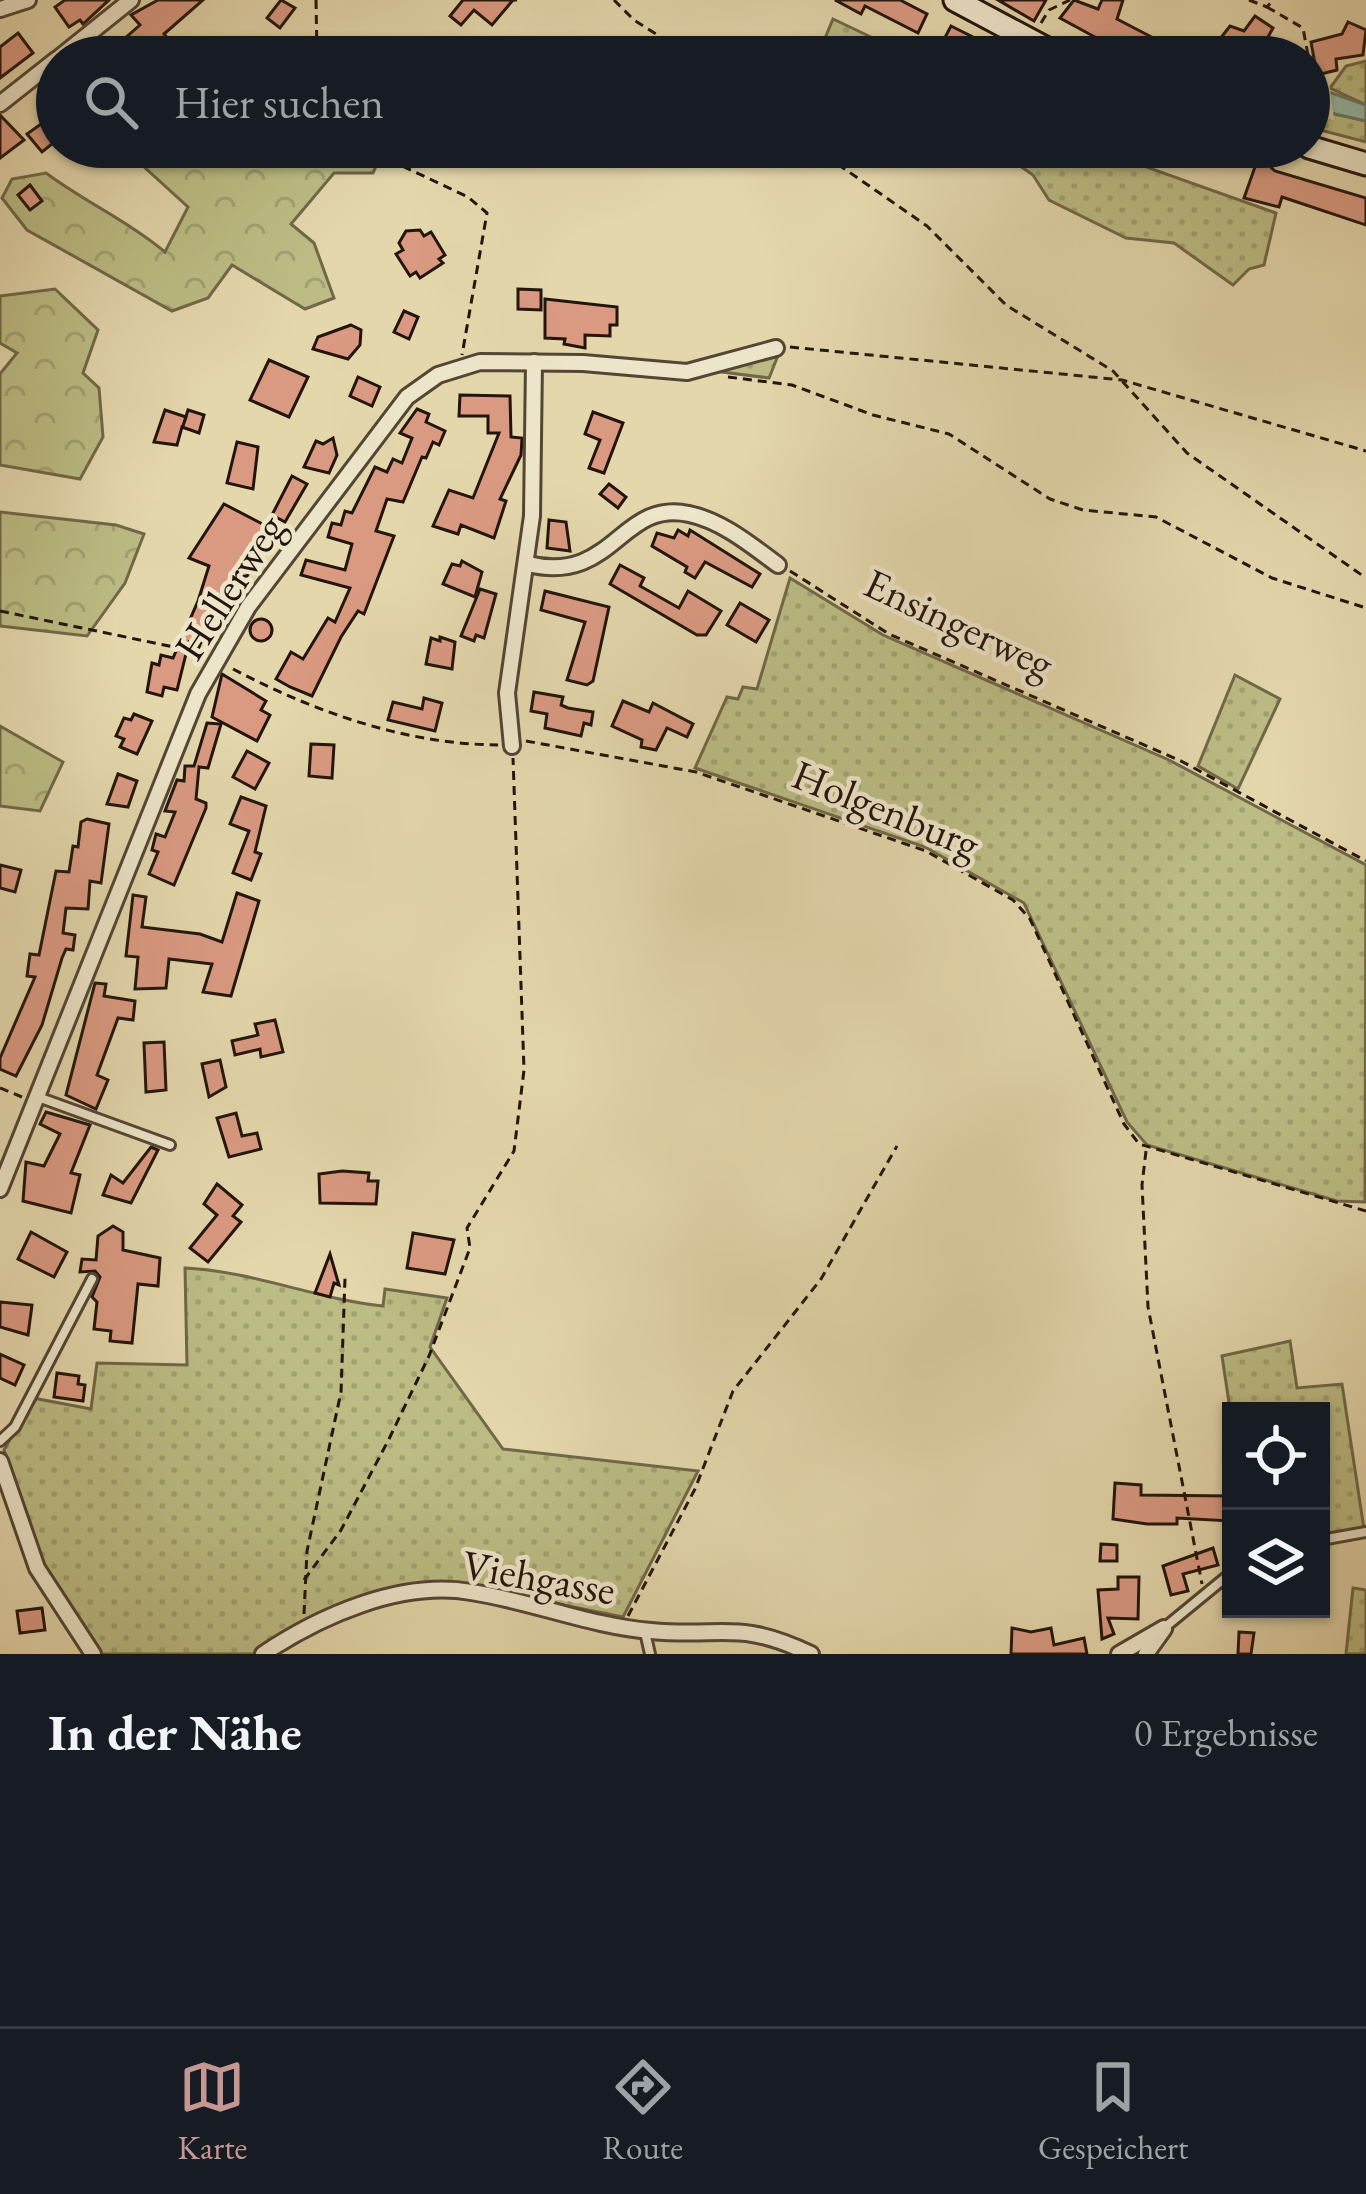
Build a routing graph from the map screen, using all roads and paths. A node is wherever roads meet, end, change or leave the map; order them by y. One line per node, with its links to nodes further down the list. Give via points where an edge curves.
1 (28, 0): 10 (street)
2 (131, 0): 11 (street)
3 (316, 0): 12 (path)
4 (614, 0): 13 (path)
5 (955, 0): 14 (main road)
6 (1070, 0): 15 (path, via 1047,13)
7 (1249, 0): 9 (path)
8 (1273, 0): 9 (path)
9 (1267, 7): 16 (path)
10 (0, 9)
11 (86, 36)
12 (317, 36)
13 (659, 36)
14 (1023, 36)
15 (1033, 36)
16 (1304, 36)
17 (36, 75): 18 (street)
18 (0, 104)
19 (1330, 153): 20 (main road)
20 (1366, 164)
21 (407, 168): 25 (path, via 487,213)
22 (844, 168): 27 (path, via 928,226 1006,305)
23 (776, 348): 24 (street, Hellerweg, via 687,372); 27 (path)
24 (534, 362): 25 (street, Hellerweg); 29 (street)
25 (463, 365): 34 (street, Hellerweg, via 400,406)
26 (721, 377): 32 (path, via 792,385 949,434 1050,499 1156,517 1272,578)
27 (1122, 380): 28 (path); 31 (path, via 1169,438)
28 (1366, 451)
29 (528, 564): 30 (street, via 577,568 639,523 680,512); 35 (street, via 508,677)
30 (778, 565): 36 (path, Ensingerweg, via 889,634 1163,753)
31 (1366, 578)
32 (1366, 608)
33 (0, 611): 34 (path, Holgenburg)
34 (217, 659): 35 (path, Holgenburg, via 308,706 374,727 450,742); 38 (street, Hellerweg)
35 (512, 743): 41 (path, Holgenburg, via 696,772 926,851 1013,900 1030,919 1124,1124); 51 (path, via 525,1052 514,1151 467,1228 470,1249 429,1356 348,1517)
36 (1366, 861)
37 (0, 1088): 38 (path)
38 (35, 1099): 39 (lane); 42 (street, Hellerweg)
39 (170, 1145)
40 (897, 1146): 54 (path, via 821,1279 733,1391)
41 (1147, 1149): 43 (path); 52 (path, via 1148,1307)
42 (0, 1189)
43 (1366, 1211)
44 (345, 1278): 51 (path, via 341,1392)
45 (92, 1279): 46 (lane, via 15,1427)
46 (0, 1441)
47 (0, 1461): 57 (street, via 40,1574)
48 (1366, 1532): 49 (lane)
49 (1330, 1538)
50 (1222, 1579): 52 (lane)
51 (304, 1580): 53 (path)
52 (1204, 1591): 55 (lane)
53 (306, 1625): 54 (street, Viehgasse, via 365,1604 453,1590); 58 (street, Viehgasse)
54 (625, 1626): 56 (street, Viehgasse)
55 (1164, 1628): 61 (street); 62 (street)
56 (644, 1630): 59 (lane); 60 (street, Viehgasse, via 755,1630)
57 (93, 1654)
58 (263, 1654)
59 (650, 1654)
60 (812, 1654)
61 (1119, 1654)
62 (1146, 1654)

